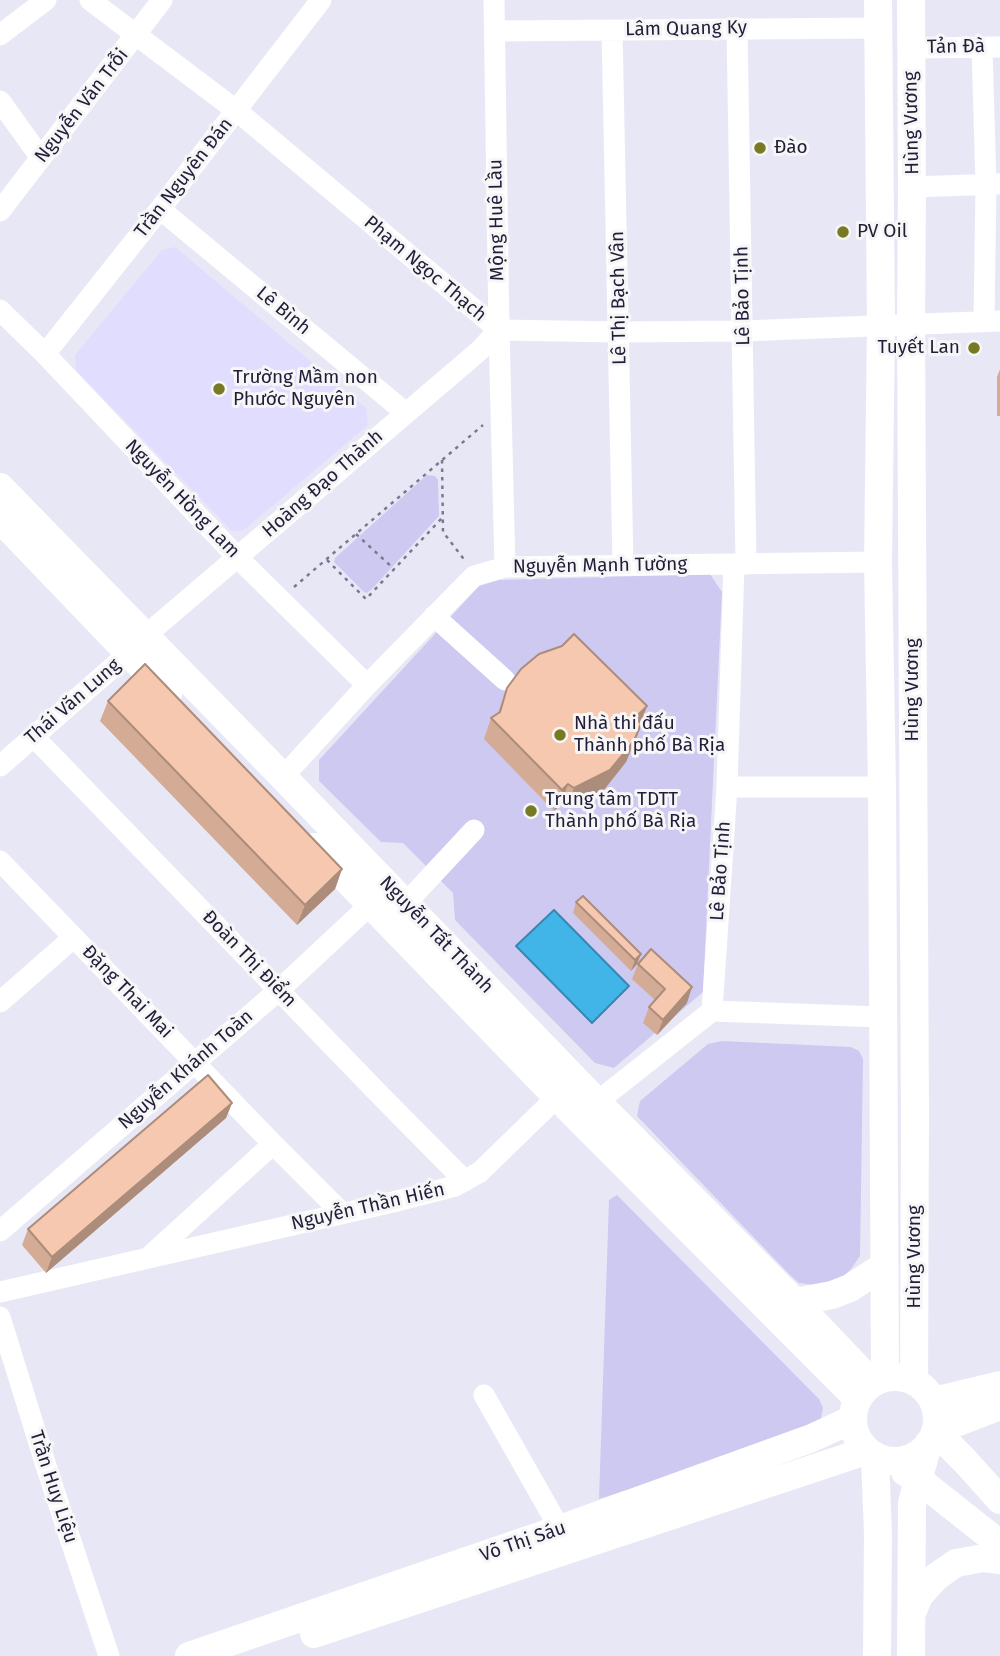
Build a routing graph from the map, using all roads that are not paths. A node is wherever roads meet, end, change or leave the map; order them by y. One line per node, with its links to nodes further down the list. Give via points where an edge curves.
1 (46, 0): 13 (street)
2 (90, 0): 12 (street, Phạm Ngọc Thạch)
3 (162, 0): 12 (street, Nguyễn Văn Trỗi)
4 (321, 0): 17 (street, Trần Nguyên Đán)
5 (494, 0): 11 (street, Mộng Huê Lầu)
6 (878, 0): 8 (main road, Hùng Vương)
7 (911, 0): 15 (main road, Hùng Vương)
8 (878, 28): 9 (street, Lâm Quang Ky); 25 (main road, Hùng Vương)
9 (737, 29): 10 (street, Lâm Quang Ky); 28 (street, Lê Bảo Tịnh)
10 (612, 30): 11 (street, Lâm Quang Ky); 29 (street, Lê Thị Bạch Vân)
11 (495, 31): 27 (street, Mộng Huê Lầu)
12 (137, 34): 17 (street, Phạm Ngọc Thạch); 18 (street, Nguyễn Văn Trỗi)
13 (0, 35)
14 (991, 47): 15 (street, Tản Đà); 19 (street)
15 (911, 48): 20 (main road, Hùng Vương)
16 (0, 101): 18 (street)
17 (237, 111): 21 (street, Trần Nguyên Đán); 27 (street, Phạm Ngọc Thạch)
18 (41, 158): 22 (street, Nguyễn Văn Trỗi)
19 (993, 185): 20 (street); 24 (street)
20 (912, 187): 26 (main road, Hùng Vương)
21 (160, 209): 30 (street, Trần Nguyên Đán); 31 (street, Lê Bình)
22 (0, 211)
23 (0, 310): 30 (street, Nguyễn Hồng Lam)
24 (992, 321): 26 (street, Phạm Ngọc Thạch)
25 (881, 324): 26 (street, Phạm Ngọc Thạch); 28 (street, Phạm Ngọc Thạch); 35 (main road, Hùng Vương)
26 (911, 324): 71 (main road, Hùng Vương, via 915,1098)
27 (499, 330): 29 (street, Phạm Ngọc Thạch); 31 (street, Hoàng Đạo Thành); 38 (street, Mộng Huê Lầu)
28 (743, 331): 29 (street, Phạm Ngọc Thạch); 36 (street, Lê Bảo Tịnh)
29 (620, 332): 37 (street, Lê Thị Bạch Vân)
30 (45, 354): 34 (street, Nguyễn Hồng Lam)
31 (406, 413): 34 (street, Hoàng Đạo Thành)
32 (0, 487): 40 (main road, Nguyễn Tất Thành)
33 (0, 519): 40 (main road, Nguyễn Tất Thành)
34 (238, 558): 40 (street, Hoàng Đạo Thành); 42 (street, Nguyễn Hồng Lam)
35 (878, 562): 36 (street, Nguyễn Mạnh Tường); 47 (main road, Hùng Vương)
36 (740, 564): 37 (street, Nguyễn Mạnh Tường); 46 (street, Lê Bảo Tịnh)
37 (624, 565): 38 (street, Nguyễn Mạnh Tường)
38 (505, 567): 39 (street, Nguyễn Mạnh Tường, via 474,576)
39 (434, 616): 41 (street); 42 (street, Nguyễn Mạnh Tường)
40 (137, 645): 43 (street, Thái Văn Lung); 45 (main road, Nguyễn Tất Thành)
41 (505, 680)
42 (367, 685): 45 (street, Nguyễn Mạnh Tường)
43 (34, 737): 44 (street, Thái Văn Lung); 54 (street, Đoàn Thị Điểm)
44 (0, 766)
45 (274, 786): 51 (main road, Nguyễn Tất Thành)
46 (727, 787): 47 (street); 56 (street, Lê Bảo Tịnh)
47 (882, 788): 57 (main road, Hùng Vương)
48 (294, 825): 52 (main road, Nguyễn Tất Thành)
49 (474, 830): 51 (street)
50 (0, 861): 53 (street, Đặng Thai Mai)
51 (406, 903): 60 (main road, Nguyễn Tất Thành)
52 (370, 905): 54 (street, Nguyễn Khánh Toàn); 59 (main road, Nguyễn Tất Thành)
53 (74, 938): 55 (street); 58 (street, Đặng Thai Mai)
54 (279, 990): 58 (street, Nguyễn Khánh Toàn); 62 (street, Đoàn Thị Điểm)
55 (0, 1002)
56 (712, 1011): 57 (street); 60 (street)
57 (883, 1017): 66 (main road, Hùng Vương)
58 (195, 1062): 61 (street, Đặng Thai Mai); 64 (street, Nguyễn Khánh Toàn)
59 (557, 1097): 62 (street, Nguyễn Thần Hiến); 72 (main road, Nguyễn Tất Thành)
60 (597, 1102): 68 (main road, Nguyễn Tất Thành)
61 (273, 1144): 63 (street, Đặng Thai Mai); 65 (street, Nguyễn Thần Hiến)
62 (466, 1181): 63 (street, Nguyễn Thần Hiến)
63 (342, 1213): 65 (street, Nguyễn Thần Hiến)
64 (0, 1231)
65 (148, 1258): 67 (street, Nguyễn Thần Hiến)
66 (884, 1266): 68 (main road, via 850,1288); 72 (main road, Hùng Vương)
67 (0, 1292)
68 (795, 1303): 72 (main road, Nguyễn Tất Thành)
69 (0, 1317): 83 (street, Trần Huy Liệu)
70 (1000, 1385): 71 (main road)
71 (923, 1391): 72 (main road, via 900,1377); 75 (main road, via 936,1416)
72 (867, 1394): 76 (main road, via 855,1433); 79 (main road, Võ Thị Sáu, via 812,1438)
73 (484, 1395): 79 (street)
74 (1000, 1406): 75 (main road)
75 (931, 1437): 76 (main road, via 916,1455 901,1460); 77 (main road); 78 (main road)
76 (876, 1456): 77 (main road); 85 (main road, Võ Thị Sáu); 86 (main road)
77 (919, 1480): 80 (main road); 82 (main road, via 912,1503)
78 (1000, 1500)
79 (560, 1529): 84 (main road, Võ Thị Sáu)
80 (1000, 1544)
81 (1000, 1560): 82 (main road, via 956,1563 919,1596)
82 (911, 1616): 87 (main road)
83 (109, 1656)
84 (190, 1656)
85 (248, 1656)
86 (877, 1656)
87 (911, 1656)

